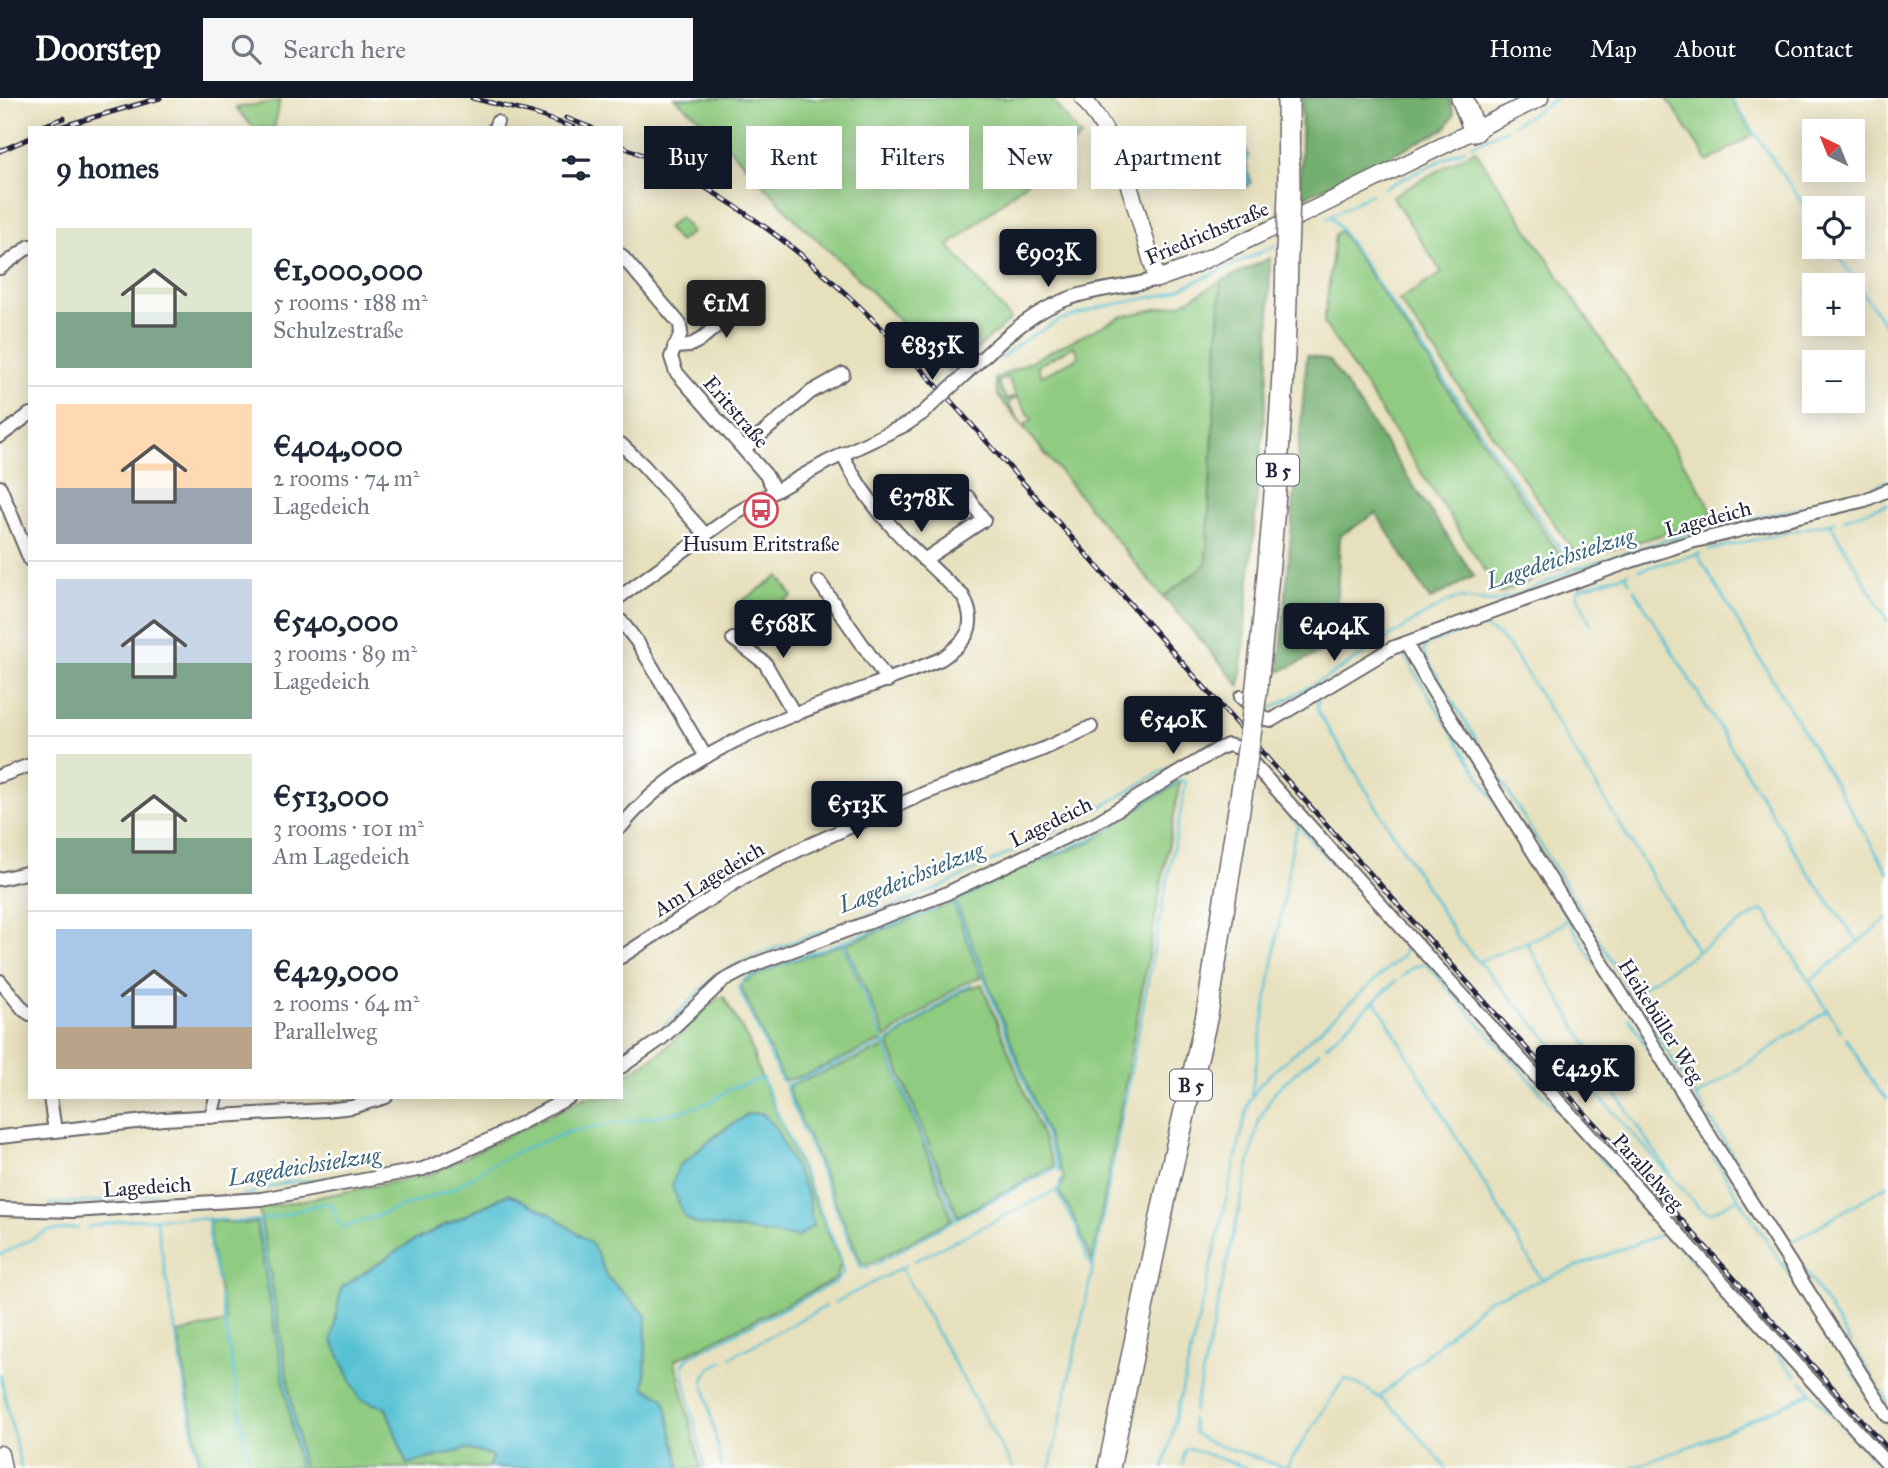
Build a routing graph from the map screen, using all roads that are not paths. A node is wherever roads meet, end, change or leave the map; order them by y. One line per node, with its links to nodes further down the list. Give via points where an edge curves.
1 (1083, 98): 9 (street, via 1123,169)
2 (1288, 98): 31 (highway, B 5, bridge, via 1285,359 1276,496)
3 (1462, 98): 5 (highway)
4 (1540, 98): 5 (street, Friedrichstraße)
5 (1475, 131): 9 (street, Friedrichstraße)
6 (28, 247): 8 (street)
7 (623, 257): 11 (street, Eritstraße, via 680,324)
8 (0, 268)
9 (1157, 279): 17 (street, Friedrichstraße, bridge, via 1053,304 1015,329 923,413 886,436)
10 (746, 291): 11 (street, via 736,310 700,340)
11 (674, 347): 16 (street, Eritstraße, via 671,357 677,372)
12 (843, 374): 16 (street, via 811,392)
13 (28, 415): 14 (street)
14 (0, 436)
15 (623, 446): 22 (street)
16 (744, 449): 20 (street, Eritstraße)
17 (842, 454): 20 (street, Friedrichstraße); 24 (street, via 877,510)
18 (0, 487): 23 (street)
19 (1888, 490): 29 (street, Lagedeich, via 1865,500 1631,561)
20 (775, 491): 22 (street, Friedrichstraße)
21 (968, 497): 24 (street, via 984,520)
22 (705, 534): 26 (street, Friedrichstraße)
23 (28, 555)
24 (924, 561): 30 (street, via 969,607 968,635 941,659)
25 (819, 582): 30 (street)
26 (623, 595)
27 (623, 624): 35 (street)
28 (733, 639): 32 (street, via 765,663)
29 (1406, 643): 31 (street, Lagedeich, via 1272,720 1261,714); 53 (street, Heikebüller Weg, via 1726,1163)
30 (888, 681): 32 (street)
31 (1249, 691): 57 (highway, B 5, bridge, via 1244,777 1207,1015)
32 (795, 715): 35 (street)
33 (1091, 727): 41 (street, Am Lagedeich, via 805,846 744,877)
34 (1240, 748): 44 (street, Lagedeich, via 1228,745 1218,749 1095,822 943,895 758,963 723,981 661,1039); 55 (street, Parallelweg)
35 (706, 757): 38 (street, via 649,798)
36 (28, 766): 37 (street)
37 (0, 776)
38 (623, 825)
39 (28, 873): 40 (street)
40 (0, 878)
41 (623, 956)
42 (0, 982): 43 (street)
43 (28, 1013)
44 (623, 1066)
45 (50, 1099): 50 (street)
46 (216, 1099): 49 (street)
47 (379, 1099): 49 (street, via 326,1110)
48 (553, 1102): 52 (street, Lagedeich, via 491,1139 423,1169 261,1199 73,1211)
49 (211, 1117): 50 (street)
50 (55, 1131): 51 (street)
51 (0, 1137)
52 (0, 1209)
53 (1888, 1416)
54 (0, 1454): 56 (street)
55 (1888, 1465)
56 (3, 1468)
57 (1109, 1468)

